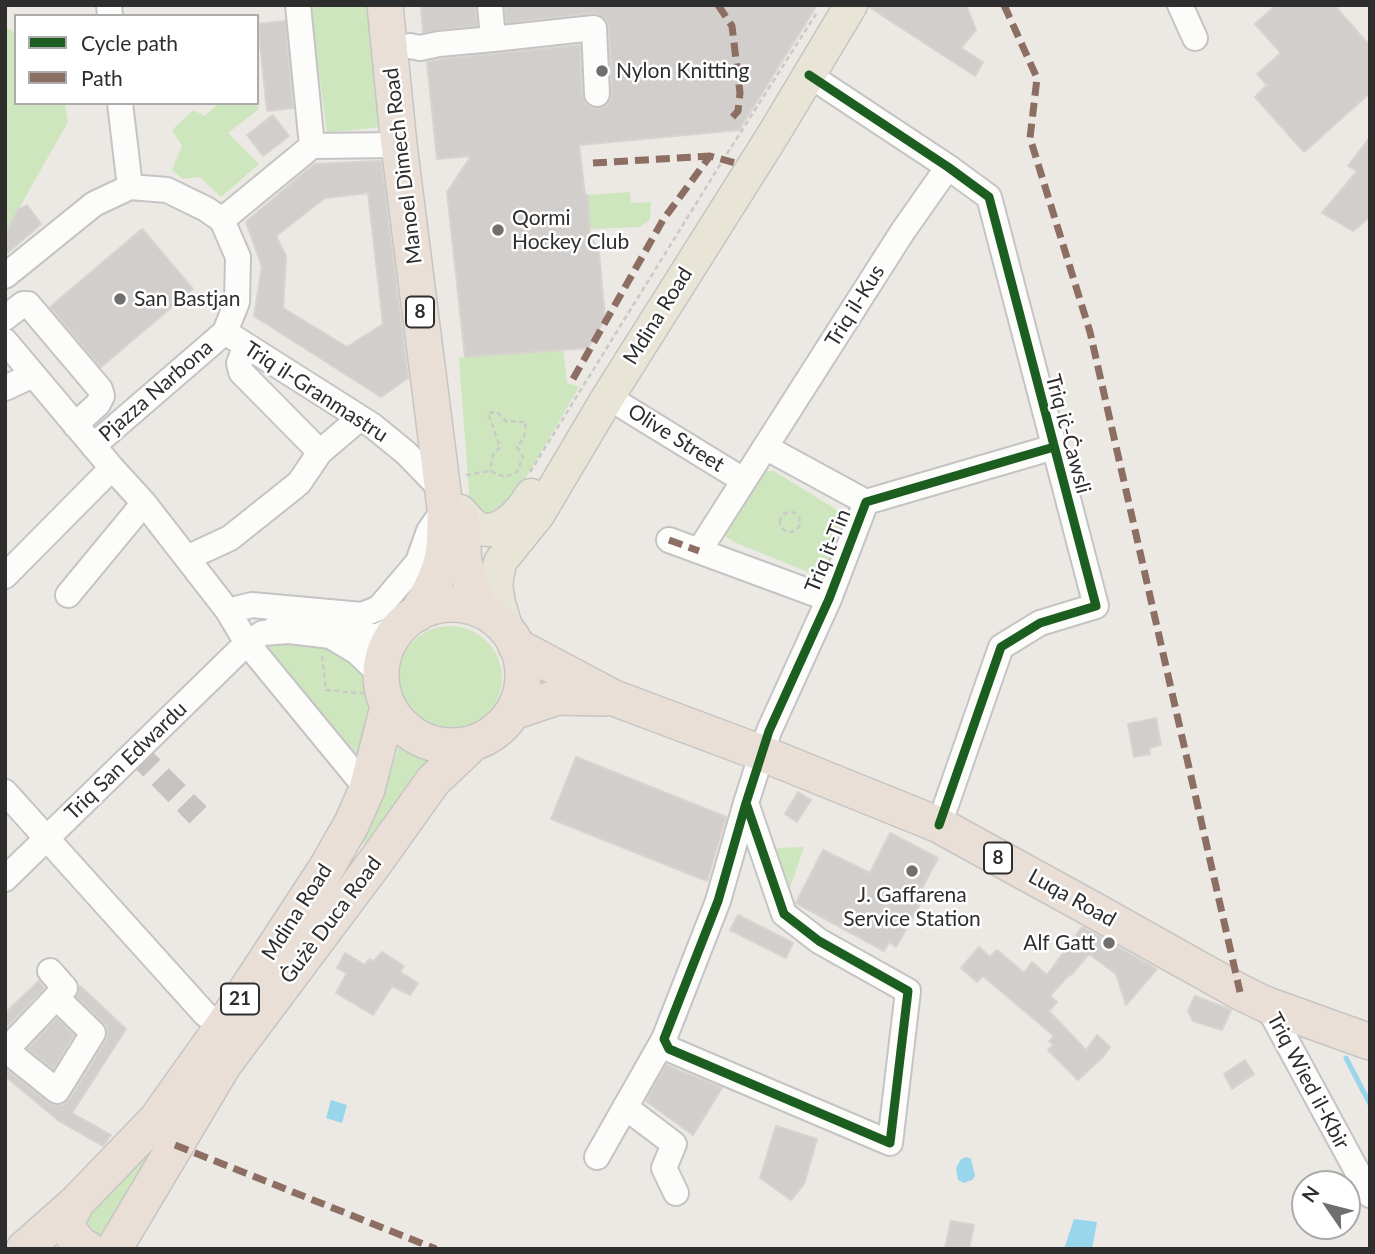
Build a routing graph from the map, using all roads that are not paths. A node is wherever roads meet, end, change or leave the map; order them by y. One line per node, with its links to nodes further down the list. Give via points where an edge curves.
1 (298, 5): 15 (street)
2 (385, 5): 14 (highway, Manoel Dimech Road / 8)
3 (405, 5): 10 (highway, Manoel Dimech Road / 8)
4 (490, 5): 9 (street)
5 (834, 5): 36 (main road, Mdina Road, via 522,510 496,529 484,530 474,526)
6 (851, 5): 11 (main road, Mdina Road)
7 (1180, 5): 8 (street)
8 (1195, 38)
9 (493, 40): 10 (street); 12 (street, via 594,28)
10 (410, 46): 36 (highway, Manoel Dimech Road / 8)
11 (809, 75): 16 (street, Triq iċ-Ċawsli); 26 (main road, Mdina Road)
12 (597, 94)
13 (120, 105): 17 (street)
14 (399, 145): 15 (street); 32 (highway, Manoel Dimech Road / 8)
15 (312, 146): 18 (street)
16 (948, 167): 30 (street, Triq il-Kus); 31 (street, Triq iċ-Ċawsli, via 989,197)
17 (130, 187): 18 (street, via 167,190); 19 (street, via 94,204)
18 (222, 220): 21 (street, Pjazza Narbona, via 238,257 237,302)
19 (5, 276)
20 (5, 318): 28 (street, via 28,304 100,389 98,404)
21 (225, 332): 23 (street, Triq il-Granmastru); 29 (street, Pjazza Narbona)
22 (5, 341): 24 (street)
23 (246, 346): 27 (street, Triq il-Granmastru); 33 (street, via 239,363 241,372)
24 (33, 375): 25 (street); 28 (street)
25 (5, 388)
26 (608, 397): 35 (street, Olive Street); 50 (main road, Mdina Road, via 538,515 500,562 496,585)
27 (360, 418): 32 (street, Triq il-Granmastru); 33 (street)
28 (75, 425): 29 (street)
29 (93, 446): 34 (street)
30 (765, 447): 35 (street, Triq il-Kus); 37 (street)
31 (1054, 447): 37 (street, Triq it-Tin); 60 (street, Triq iċ-Ċawsli, via 1096,606 1040,623 1001,647)
32 (421, 449): 36 (highway, Manoel Dimech Road / 8)
33 (320, 452): 41 (street, via 299,483 230,538)
34 (112, 468): 38 (street); 42 (street)
35 (743, 480): 40 (street, Triq il-Kus)
36 (459, 491): 45 (highway, Manoel Dimech Road / 8, via 464,562); 46 (street, via 429,531 418,562 379,608 362,615 252,605); 47 (highway, Manoel Dimech Road / 8, via 445,527 441,563 432,588)
37 (866, 502): 44 (street, Triq it-Tin)
38 (144, 503): 41 (street); 43 (street)
39 (669, 540): 40 (street)
40 (699, 551): 44 (street)
41 (187, 558): 46 (street)
42 (5, 576)
43 (68, 595)
44 (829, 598): 56 (street, Triq it-Tin)
45 (480, 610): 47 (highway, via 440,605); 50 (highway, 8)
46 (228, 611): 48 (street); 51 (street)
47 (410, 619): 49 (street, via 378,636); 52 (highway, 8, via 391,639 384,656)
48 (289, 632): 49 (street); 51 (street, via 262,633)
49 (328, 636): 52 (street, via 357,652)
50 (512, 639): 53 (highway, Luqa Road / 8); 54 (highway, 8, via 523,666 522,690)
51 (247, 643): 57 (street); 61 (street, Triq San Edwardu)
52 (384, 691): 55 (highway, via 402,727 423,740 447,746); 57 (highway, Mdina Road / 21)
53 (614, 698): 54 (highway, Luqa Road / 8, via 558,697); 56 (highway, Luqa Road / 8)
54 (513, 712): 55 (highway, 8, via 488,737)
55 (471, 744): 76 (highway, Ġużè Duca Road / 21, via 433,781 224,1064)
56 (761, 752): 59 (street, Triq it-Tin); 60 (highway, Luqa Road / 8)
57 (367, 789): 66 (highway, Mdina Road / 21, via 327,867)
58 (5, 792): 61 (street)
59 (746, 803): 67 (street, Triq it-Tin, via 718,901); 67 (street, via 785,914 819,941 908,991 890,1143 669,1049)
60 (939, 825): 65 (highway, Luqa Road / 8)
61 (47, 838): 62 (street, Triq San Edwardu); 66 (street, via 205,1014)
62 (5, 878)
63 (50, 971): 64 (street, via 65,988)
64 (56, 997)
65 (1267, 1004): 68 (highway, Luqa Road / 8); 72 (street, Triq Wied il-Kbir)
66 (223, 1026): 73 (highway, Mdina Road / 21, via 156,1121)
67 (664, 1039): 69 (street, Triq it-Tin)
68 (1370, 1042)
69 (625, 1107): 70 (street, Triq it-Tin); 71 (street, via 674,1144 664,1168)
70 (597, 1157)
71 (676, 1193)
72 (1370, 1195)
73 (77, 1202): 74 (highway, Mdina Road / 21); 75 (highway, via 68,1229 81,1247)
74 (24, 1249)
75 (88, 1249)
76 (114, 1249)

